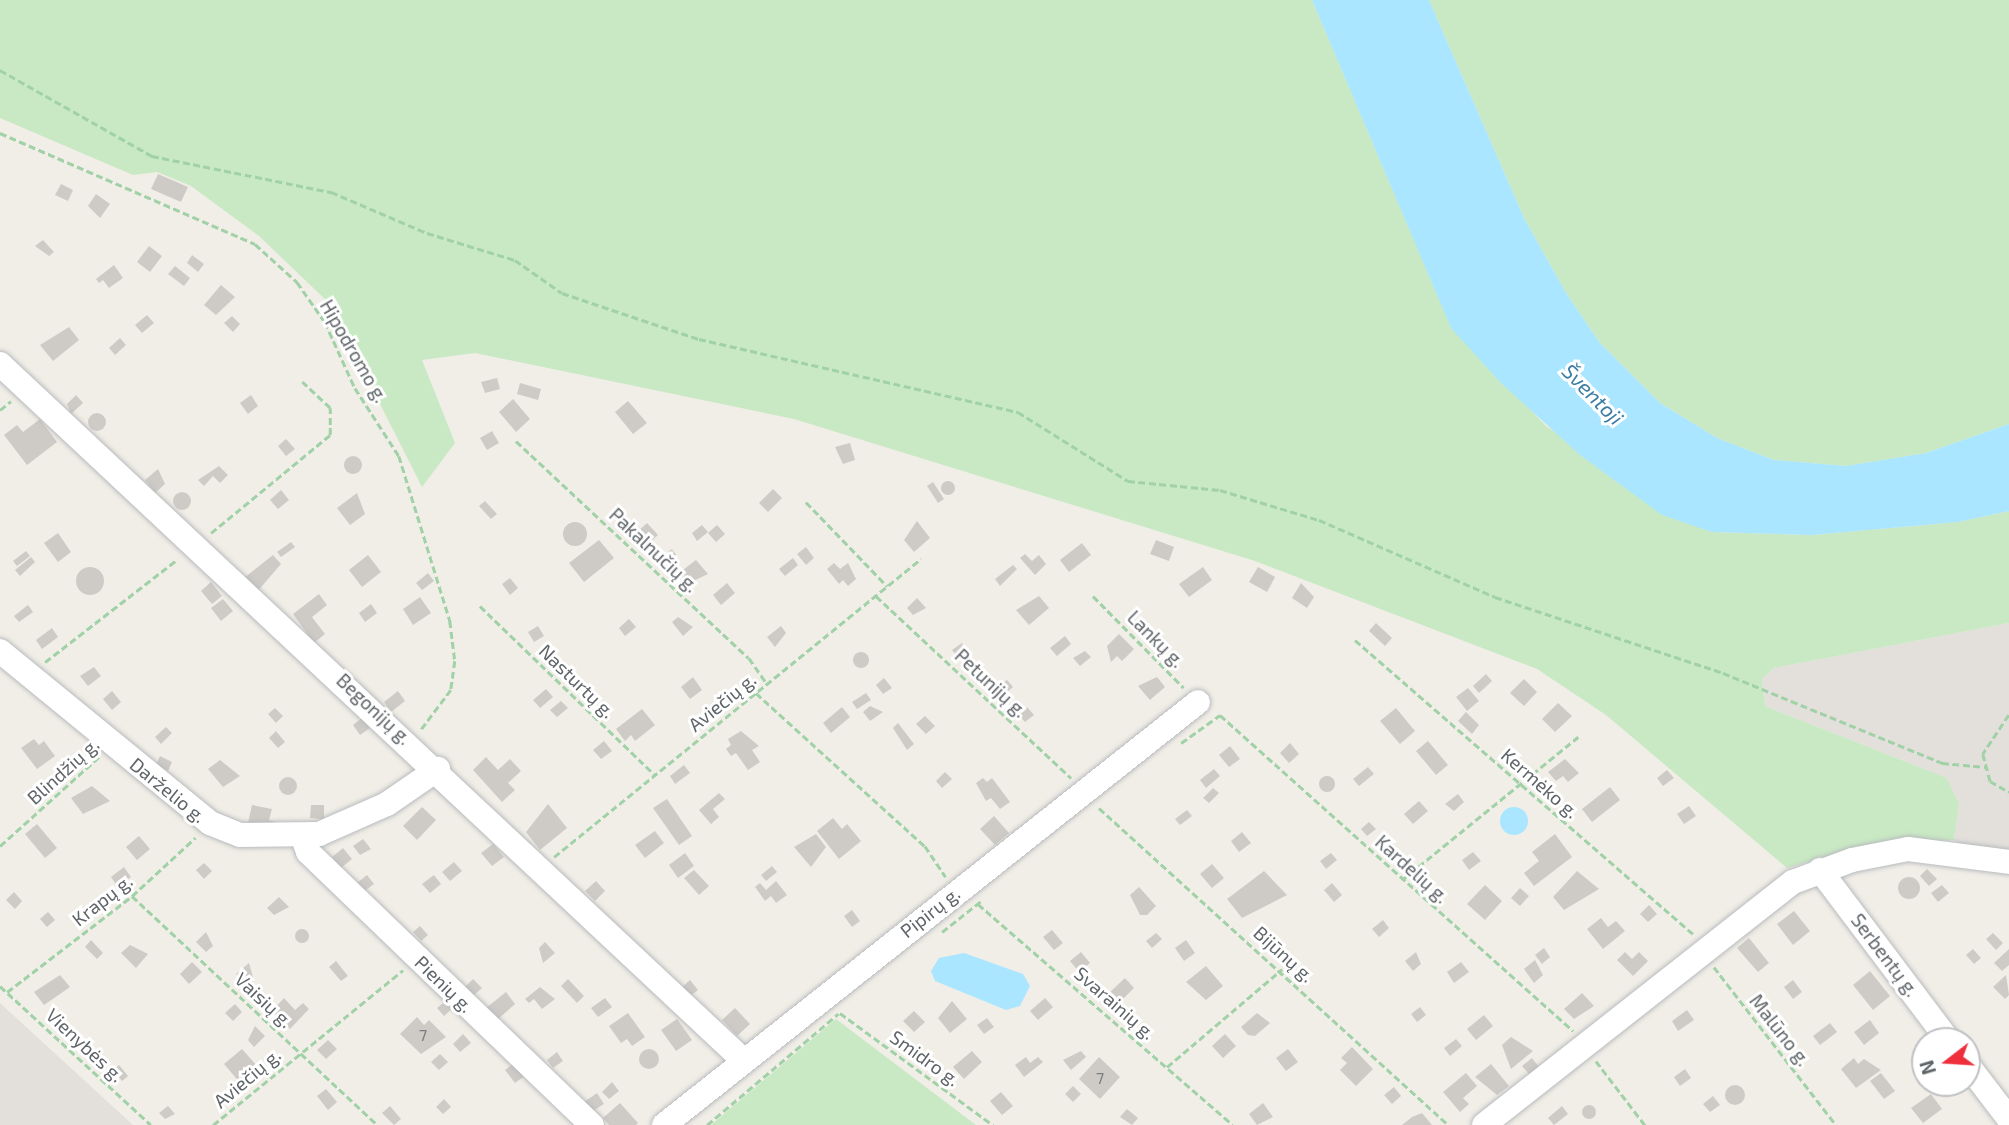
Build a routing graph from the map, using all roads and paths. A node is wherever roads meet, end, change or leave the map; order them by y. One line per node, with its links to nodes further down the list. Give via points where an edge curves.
1 (0, 70): 21 (path, via 152,156 331,192 427,233 515,260 562,293 699,339 1018,412 1128,481 1220,490 1319,520 1495,597 1723,673 1942,763)
2 (0, 133): 19 (path, Hipodromo g., via 255,244 296,282 325,322 355,388 399,456 450,621 455,661 451,690)
3 (0, 364): 19 (street, Begonijų g.)
4 (516, 441): 13 (path, Pakalnučių g., via 748,658)
5 (806, 502): 7 (path)
6 (921, 559): 7 (path, Aviečių g.)
7 (887, 586): 8 (path, Aviečių g.)
8 (876, 596): 13 (path, Aviečių g.); 26 (path, Petunijų g., via 1068,775)
9 (1093, 596): 15 (path, Lankų g.)
10 (480, 606): 23 (path, Nasturtų g.)
11 (1354, 640): 24 (path, Kermėko g.)
12 (0, 651): 20 (street, Darželio g.)
13 (767, 684): 14 (path, Aviečių g.)
14 (755, 693): 23 (path, Aviečių g.); 34 (path, via 925,846)
15 (1198, 702): 26 (street, Pipirų g.)
16 (1220, 715): 33 (path, Kardelių g.)
17 (2009, 715): 21 (path, via 1986,743)
18 (1578, 737): 24 (path)
19 (411, 743): 22 (street, Begonijų g.)
20 (113, 745): 27 (street, Darželio g.); 29 (path, Blindžių g.)
21 (1986, 767): 25 (path, via 1990,780)
22 (438, 769): 28 (street, Darželio g., via 387,804); 31 (street, Begonijų g.)
23 (655, 775): 31 (path, Aviečių g.)
24 (1520, 785): 33 (path); 37 (path, Kermėko g.)
25 (2009, 792)
26 (1090, 801): 34 (street, Pipirų g.); 39 (path, Bijūnų g.)
27 (210, 823): 28 (street, Darželio g., via 260,838); 35 (path, Krapų g.)
28 (303, 838): 38 (street, Pienių g., via 308,852)
29 (0, 846)
30 (2009, 862): 32 (street, via 1908,849)
31 (541, 867): 45 (street, Begonijų g.)
32 (1820, 870): 37 (street, via 1764,900); 42 (street, Serbentų g.)
33 (1402, 880): 43 (path, Kardelių g., via 1569,1026)
34 (955, 892): 45 (street, Pipirų g.)
35 (131, 896): 41 (path, Krapų g.); 44 (path, Vaisių g.)
36 (978, 904): 46 (path, Svarainių g.)
37 (1704, 949): 43 (street); 60 (path, Malūno g.)
38 (418, 958): 44 (path, Aviečių g.); 52 (street, Pienių g.)
39 (1282, 969): 46 (path); 57 (path, Bijūnų g.)
40 (0, 986): 41 (path, Vienybės g.)
41 (7, 992): 49 (path, Vienybės g.)
42 (1939, 1027)
43 (1583, 1046): 58 (street); 59 (path, Kardelių g.)
44 (300, 1053): 50 (path, Aviečių g.); 51 (path, Vaisių g.)
45 (743, 1059): 53 (street, Pipirų g.)
46 (1167, 1067): 56 (path, Svarainių g.)
47 (1981, 1082): 48 (street)
48 (2009, 1119)
49 (151, 1125)
50 (213, 1125)
51 (378, 1125)
52 (592, 1125)
53 (664, 1125)
54 (707, 1125): 55 (path, Smidro g., via 840,1013)
55 (993, 1125)
56 (1233, 1125)
57 (1449, 1125)
58 (1484, 1125)
59 (1645, 1125)
60 (1836, 1125)

